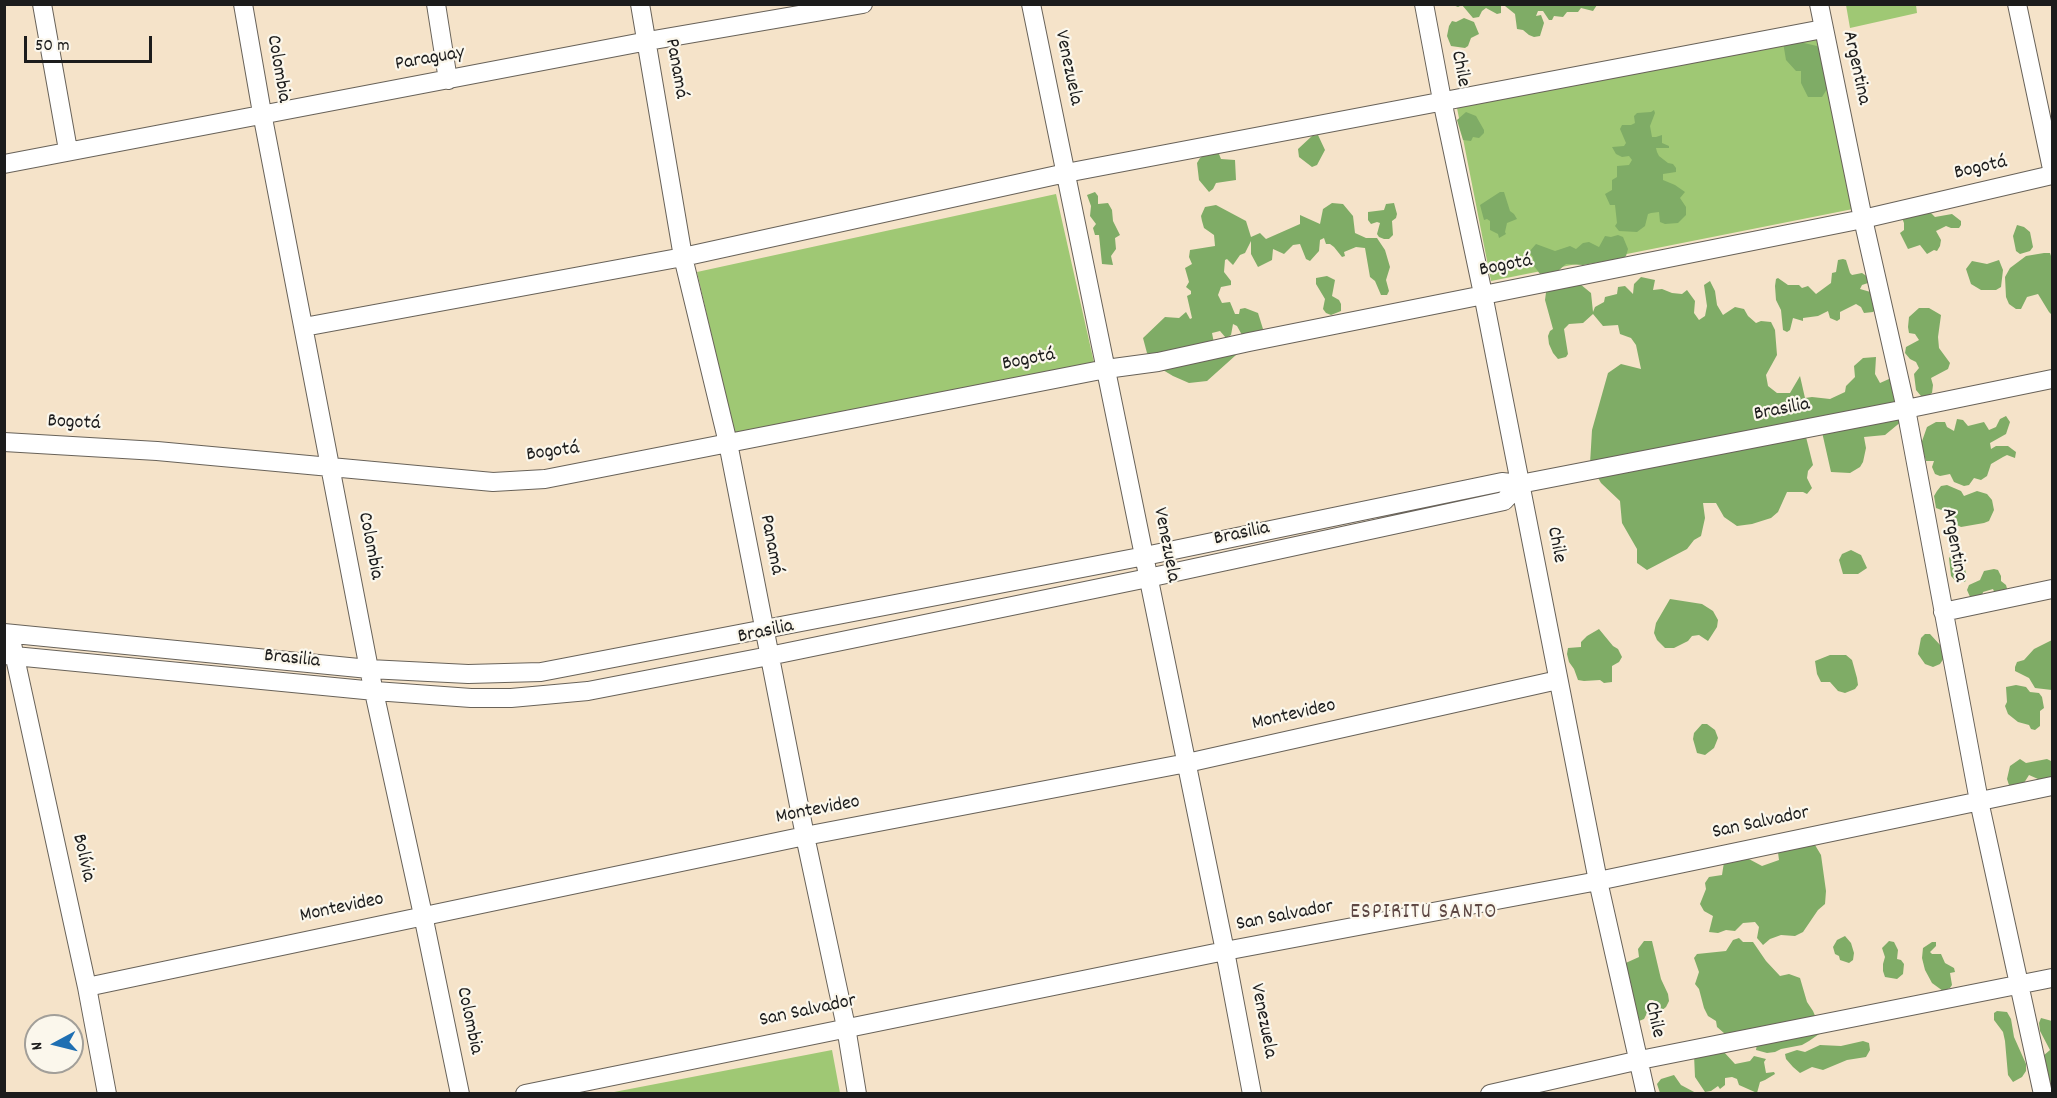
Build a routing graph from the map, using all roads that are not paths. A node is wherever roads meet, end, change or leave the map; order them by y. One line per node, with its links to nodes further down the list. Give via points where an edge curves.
1 (42, 4): 16 (street)
2 (243, 4): 15 (street, Colombia)
3 (436, 4): 13 (street)
4 (640, 4): 12 (street, Panamá)
5 (863, 4): 10 (street, Paraguay)
6 (1031, 4): 19 (street, Venezuela)
7 (1424, 4): 14 (street, Chile)
8 (1819, 4): 11 (street, Argentina)
9 (2018, 4): 18 (street)
10 (842, 6): 12 (street, Paraguay)
11 (1823, 29): 14 (street); 21 (street, Argentina)
12 (648, 41): 13 (street, Paraguay); 22 (street, Panamá)
13 (448, 80): 15 (street, Paraguay)
14 (1442, 100): 19 (street); 23 (street, Chile)
15 (262, 113): 16 (street, Paraguay); 24 (street, Colombia)
16 (68, 150): 17 (street, Paraguay)
17 (4, 164)
18 (2052, 169)
19 (1066, 173): 22 (street); 25 (street, Venezuela)
20 (2052, 175): 21 (street, Bogotá)
21 (1863, 219): 23 (street, Bogotá); 27 (street, Argentina)
22 (683, 257): 24 (street); 29 (street, Panamá)
23 (1483, 294): 25 (street, Bogotá, via 1158,362); 31 (street, Chile)
24 (304, 327): 30 (street, Colombia)
25 (1106, 369): 29 (street, Bogotá); 36 (street, Venezuela)
26 (2052, 379): 27 (street, Brasilia)
27 (1906, 409): 31 (street, Brasilia); 40 (street, Argentina)
28 (4, 442): 30 (street, Bogotá, via 157,451)
29 (728, 442): 30 (street, Bogotá, via 545,479 493,482); 42 (street, Panamá)
30 (332, 468): 47 (street, Colombia)
31 (1520, 484): 32 (street, Brasilia, via 1502,482); 33 (street, Brasilia, via 1504,501); 49 (street, Chile)
32 (1437, 495): 33 (street); 34 (street, Brasilia)
33 (1441, 515): 35 (street, Brasilia)
34 (1335, 516): 35 (street); 36 (street, Brasilia)
35 (1339, 537): 37 (street, Brasilia)
36 (1145, 555): 37 (street, Venezuela); 39 (street, Brasilia)
37 (1148, 578): 41 (street, Brasilia); 51 (street, Venezuela)
38 (2052, 589): 40 (street)
39 (962, 591): 41 (street); 42 (street, Brasilia)
40 (1943, 612): 53 (street, Argentina)
41 (967, 615): 46 (street, Brasilia)
42 (764, 630): 46 (street, Panamá); 47 (street, Brasilia, via 541,672 468,674)
43 (8, 633): 44 (street, Brasilia); 45 (street, Bolívia)
44 (221, 654): 47 (street, Brasilia); 48 (street)
45 (9, 655): 48 (street, Brasilia); 60 (street, Bolívia)
46 (769, 656): 50 (street, Brasilia, via 588,691 511,698); 54 (street, Panamá)
47 (369, 669): 50 (street, Colombia)
48 (219, 675): 50 (street, Brasilia)
49 (1558, 680): 51 (street, Montevideo); 55 (street, Chile)
50 (375, 690): 56 (street, Colombia)
51 (1187, 764): 54 (street, Montevideo); 57 (street, Venezuela)
52 (2052, 786): 53 (street, San Salvador)
53 (1979, 801): 55 (street, San Salvador); 59 (street, Argentina)
54 (805, 836): 56 (street, Montevideo); 61 (street, Panamá)
55 (1598, 881): 57 (street, San Salvador); 62 (street, Chile)
56 (423, 915): 60 (street, Montevideo); 64 (street, Colombia)
57 (1225, 951): 61 (street, San Salvador); 67 (street, Venezuela)
58 (2052, 978): 59 (street)
59 (2020, 984): 62 (street); 70 (street, Argentina)
60 (87, 987): 63 (street, Bolívia)
61 (846, 1027): 65 (street, San Salvador); 66 (street, Panamá)
62 (1640, 1060): 68 (street); 69 (street, Chile)
63 (107, 1094)
64 (460, 1094)
65 (525, 1094)
66 (857, 1094)
67 (1252, 1094)
68 (1490, 1094)
69 (1646, 1094)
70 (2043, 1094)

